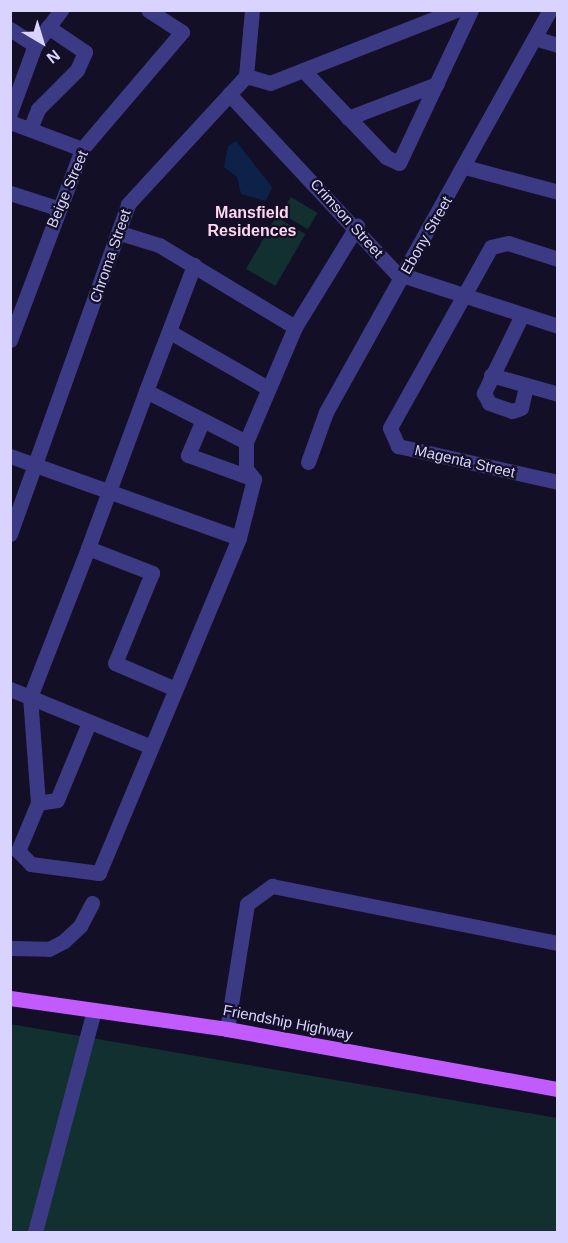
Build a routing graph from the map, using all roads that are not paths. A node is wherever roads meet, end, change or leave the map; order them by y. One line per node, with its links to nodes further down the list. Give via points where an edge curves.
1 (61, 10): 7 (street)
2 (148, 10): 20 (street, Beige Street, via 182,32)
3 (252, 10): 13 (street)
4 (456, 10): 12 (street)
5 (471, 10): 14 (street)
6 (550, 10): 9 (street, Ebony Street)
7 (48, 27): 10 (street); 19 (street, via 85,52 77,70 38,109)
8 (10, 30): 10 (street)
9 (538, 39): 11 (street); 21 (street, Ebony Street)
10 (35, 45): 16 (street)
11 (558, 45)
12 (303, 70): 13 (street, via 270,83); 17 (street)
13 (246, 76): 15 (street, Chroma Street)
14 (437, 84): 17 (street); 17 (street, via 399,163)
15 (229, 94): 25 (street, Crimson Street); 26 (street, Chroma Street, via 147,179 128,204)
16 (10, 113)
17 (348, 118)
18 (10, 122): 19 (street)
19 (30, 129): 20 (street)
20 (82, 148): 24 (street, Beige Street)
21 (465, 167): 22 (street); 29 (street, Ebony Street)
22 (558, 192)
23 (10, 193): 24 (street)
24 (57, 208): 35 (street, Beige Street)
25 (357, 226): 29 (street, Crimson Street); 33 (street)
26 (120, 232): 28 (street); 45 (street, Chroma Street)
27 (558, 259): 30 (street, via 497,243)
28 (194, 265): 33 (street); 34 (street)
29 (402, 276): 30 (street, Crimson Street); 44 (street, Ebony Street, via 326,412)
30 (464, 298): 31 (street, Crimson Street); 47 (street, Magenta Street, via 390,435 398,446)
31 (521, 316): 32 (street, Crimson Street); 36 (street)
32 (558, 326)
33 (295, 327): 38 (street)
34 (170, 332): 38 (street); 39 (street)
35 (10, 340)
36 (491, 375): 37 (street); 37 (street, via 487,400 512,411 521,408)
37 (526, 386): 40 (street)
38 (266, 387): 42 (street)
39 (146, 390): 41 (street); 48 (street)
40 (558, 394)
41 (202, 422): 42 (street); 46 (street, via 188,455)
42 (246, 442): 46 (street, via 246,469)
43 (10, 456): 45 (street)
44 (308, 462)
45 (35, 465): 48 (street); 49 (street, Chroma Street)
46 (254, 479): 50 (street)
47 (558, 482)
48 (109, 492): 50 (street); 51 (street)
49 (10, 534)
50 (239, 538): 52 (street)
51 (88, 548): 52 (street, via 152,573 115,663); 54 (street)
52 (173, 688): 56 (street)
53 (10, 689): 54 (street)
54 (30, 697): 55 (street); 57 (street)
55 (88, 725): 56 (street); 57 (street, via 57,800)
56 (149, 746): 57 (street, via 99,873 22,859 18,851)
57 (38, 803)
58 (92, 903): 60 (street, via 80,926 64,941 49,949)
59 (558, 942): 63 (street, via 272,886 247,904)
60 (10, 948)
61 (10, 998): 62 (main road, Friendship Highway)
62 (94, 1010): 63 (main road, Friendship Highway); 65 (street)
63 (227, 1029): 64 (main road, Friendship Highway)
64 (558, 1089)
65 (35, 1233)

